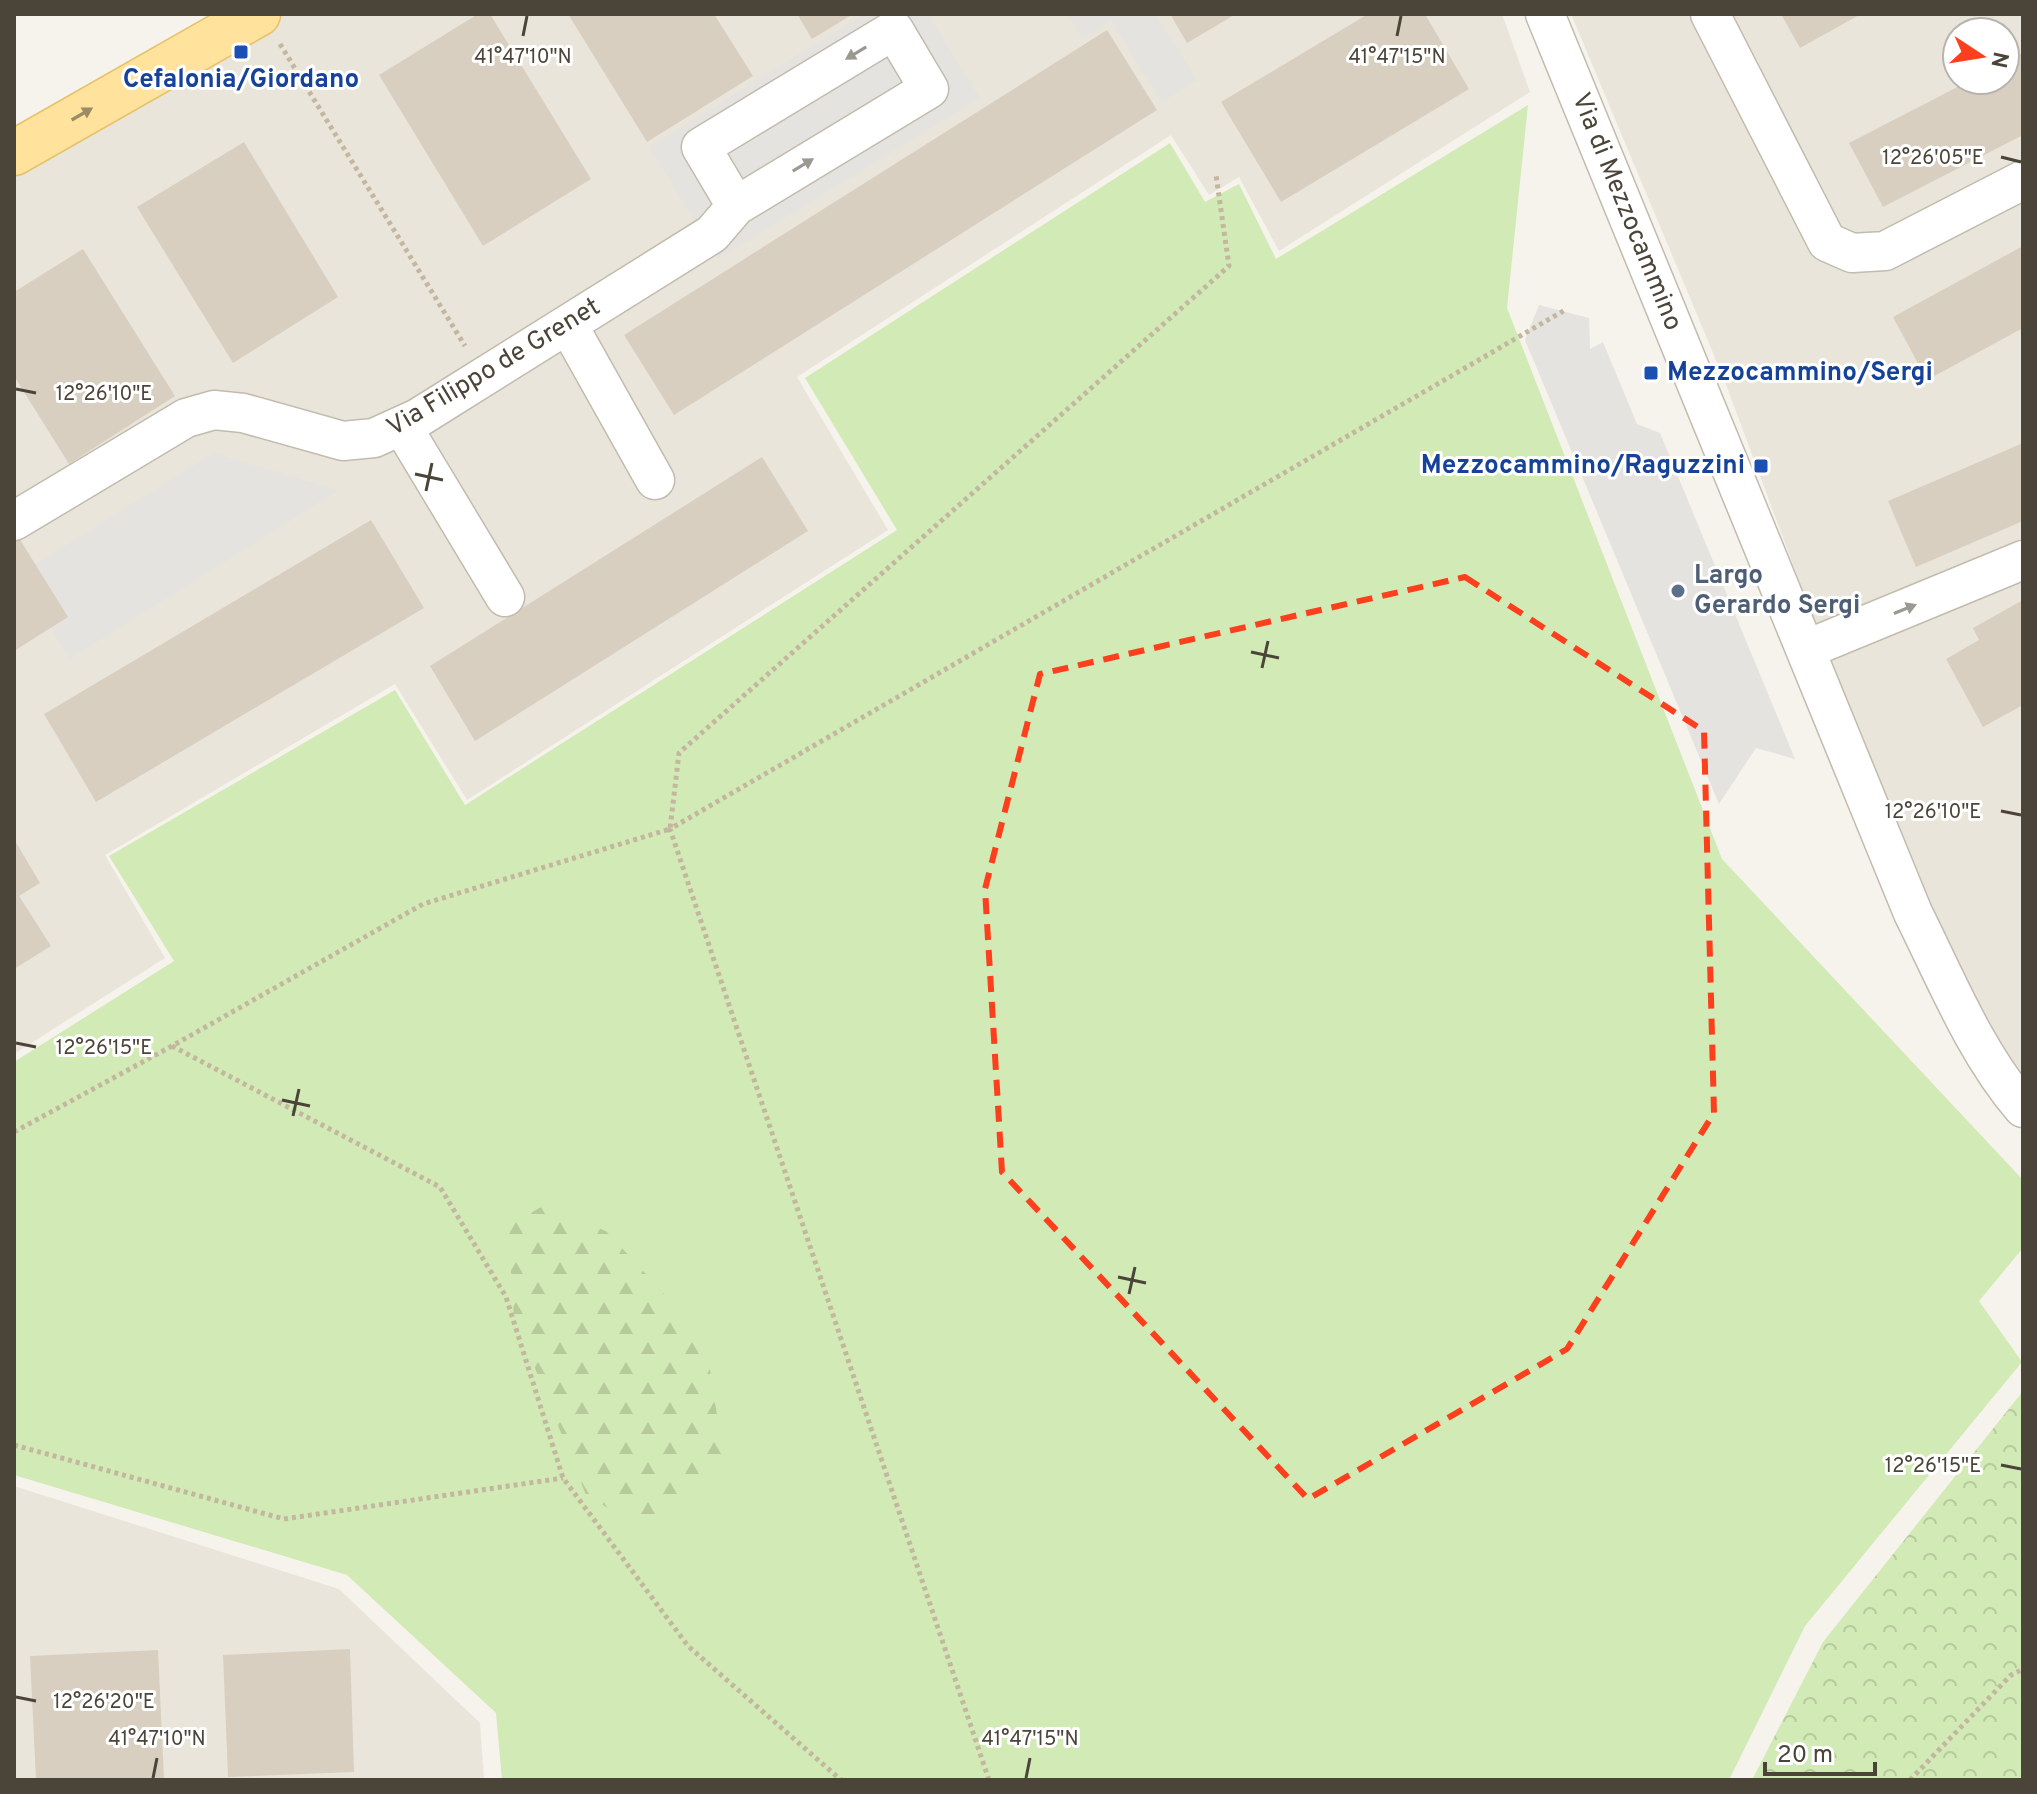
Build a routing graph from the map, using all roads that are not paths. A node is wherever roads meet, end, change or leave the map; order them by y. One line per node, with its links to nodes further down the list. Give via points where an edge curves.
1 (1545, 14): 13 (street, Via di Mezzocammino)
2 (1710, 14): 5 (street, via 1827,242 1852,253 1885,251)
3 (268, 27): 4 (main road, one-way to 3)
4 (14, 153)
5 (2023, 180)
6 (736, 206): 6 (street, Via Filippo de Grenet, one-way to 6, via 929,89 894,30 701,147); 7 (street, Via Filippo de Grenet, via 712,234)
7 (568, 325): 8 (street, Via Filippo de Grenet); 9 (street)
8 (402, 426): 10 (street, Via Filippo de Grenet, via 374,438 343,441 214,410 186,418); 12 (street)
9 (655, 480)
10 (14, 521)
11 (2023, 560): 13 (street, one-way to 11)
12 (505, 597)
13 (1807, 649): 14 (street, Via di Mezzocammino, via 1913,913 1972,1031)
14 (2023, 1108)

